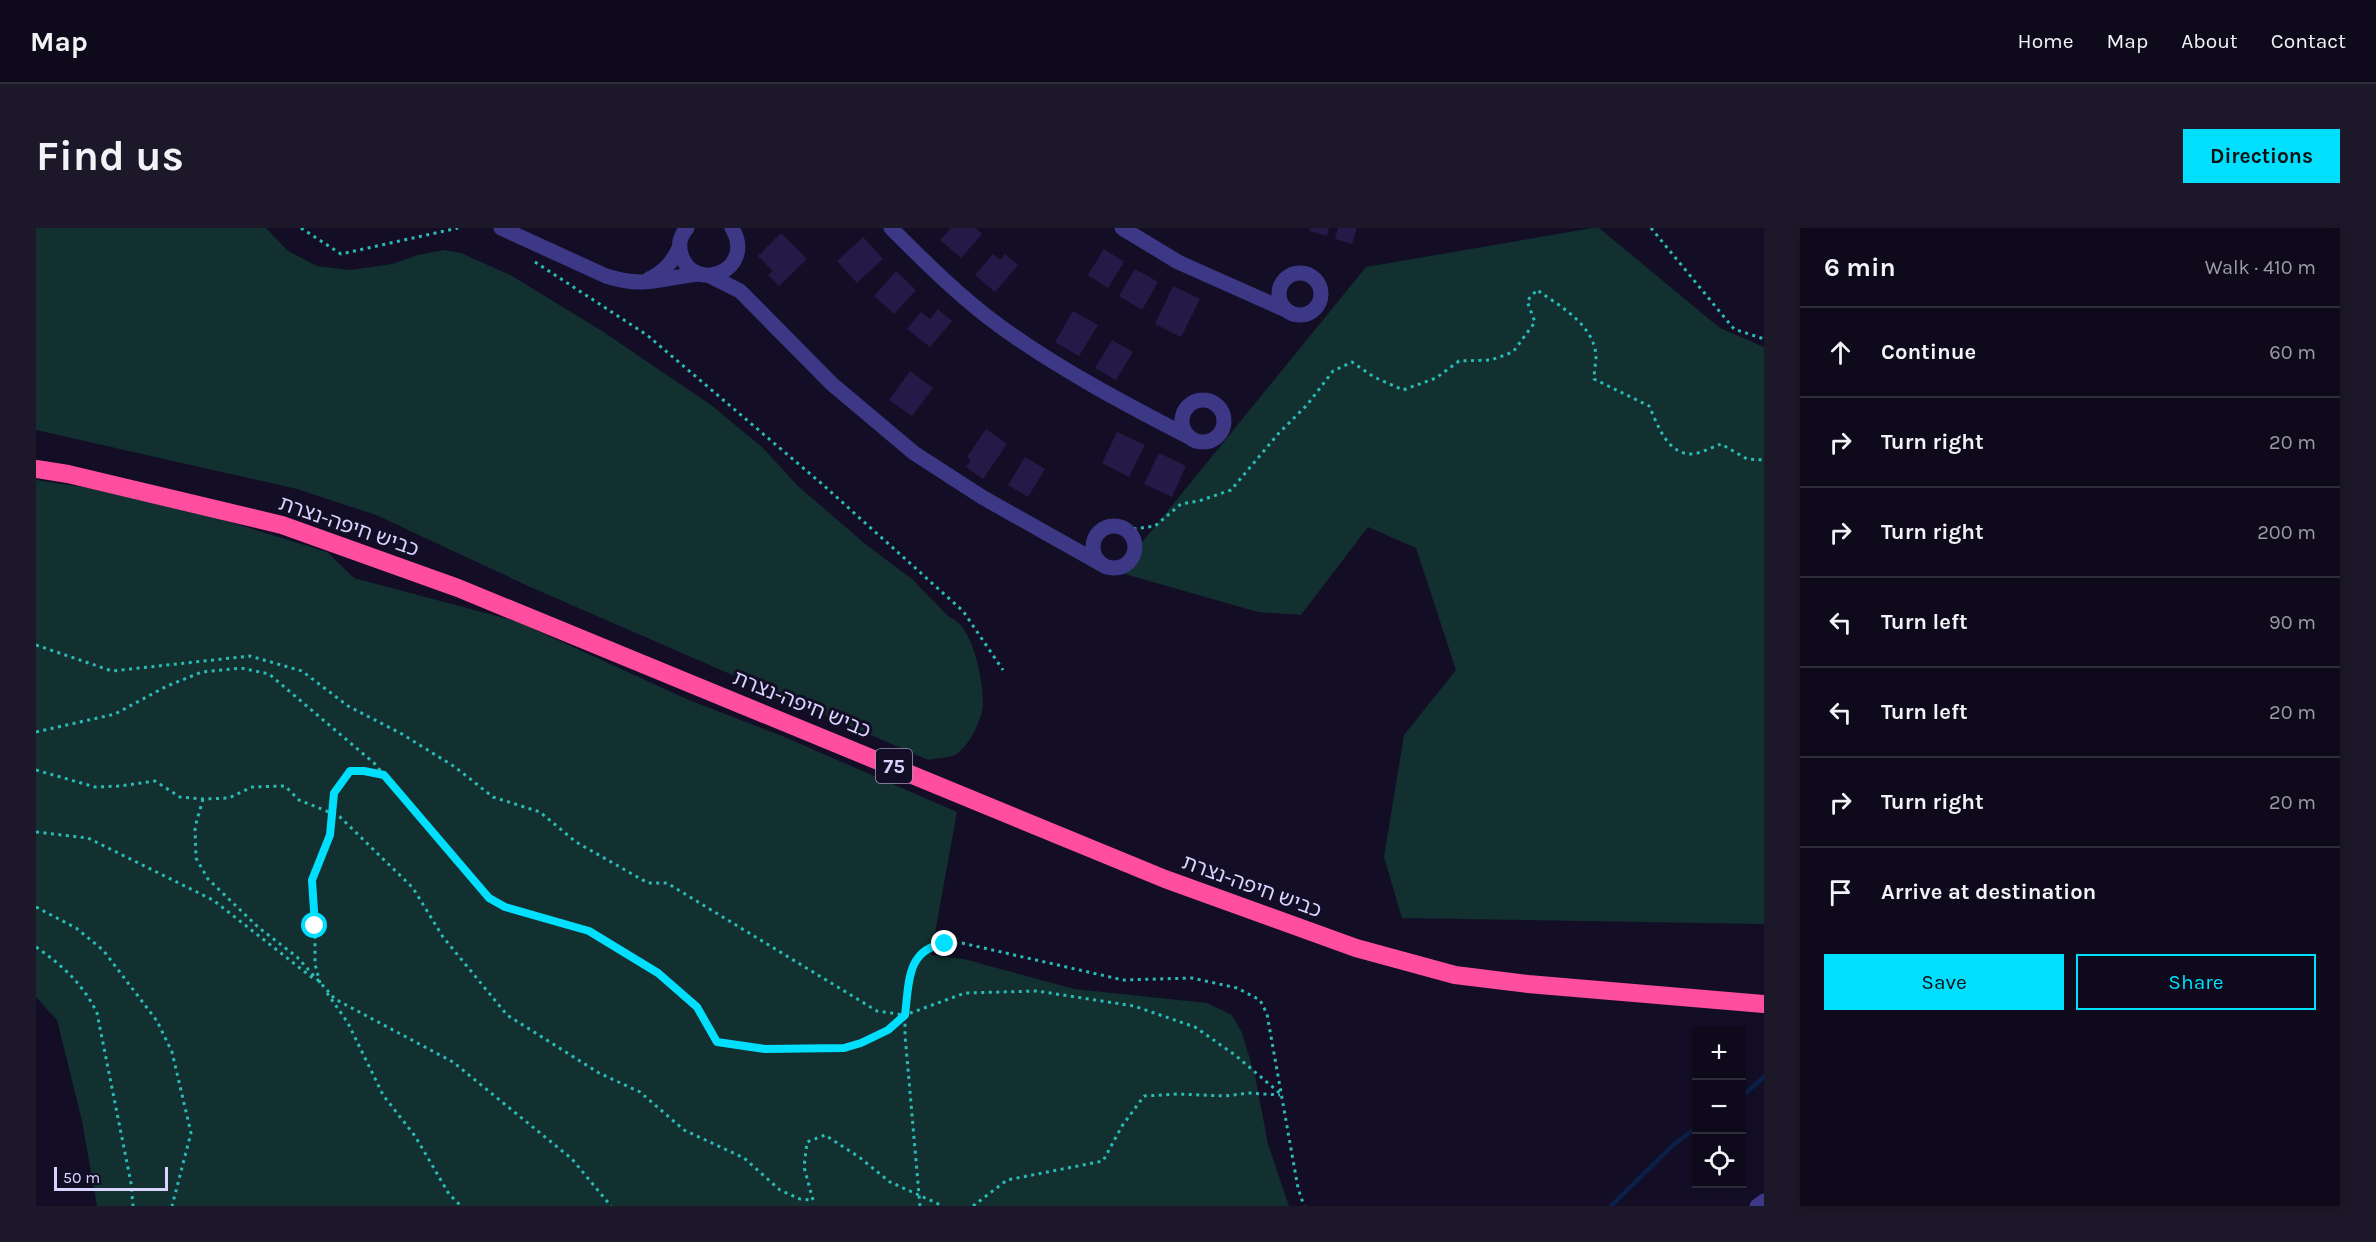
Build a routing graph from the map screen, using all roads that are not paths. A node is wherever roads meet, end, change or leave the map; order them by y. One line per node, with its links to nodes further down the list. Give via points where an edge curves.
1 (501, 228): 9 (street, via 606,276)
2 (732, 228): 7 (street)
3 (746, 228): 7 (street)
4 (891, 228): 15 (street, via 999,326 1064,370)
5 (1122, 228): 11 (street, via 1178,262)
6 (682, 235): 8 (street, via 682,259 688,267); 9 (street, via 672,262 648,280)
7 (738, 252): 8 (street, via 732,266 724,272); 13 (street, via 738,274)
8 (705, 275): 9 (street); 13 (street, via 740,291)
9 (631, 283)
10 (1280, 289): 11 (street); 12 (street, via 1280,301); 12 (street, via 1286,278 1296,273 1307,274 1319,286 1319,303 1311,312 1299,315)
11 (1254, 296): 12 (street)
12 (1288, 311)
13 (768, 318): 19 (street, via 839,390 914,453)
14 (1185, 411): 15 (street, via 1162,418); 16 (street, via 1183,429); 16 (street, via 1194,403 1205,401 1220,409 1224,419 1222,430 1214,439 1203,442)
15 (1141, 413): 16 (street)
16 (1191, 438)
17 (36, 469): 21 (highway, כביש חיפה-נצרת / 75, via 282,525 458,588 1165,879 1356,948 1455,975)
18 (1096, 536): 19 (street, via 1078,542); 20 (street, via 1094,554); 20 (street, via 1110,526 1126,530 1134,544 1125,564 1113,568)
19 (1054, 539): 20 (street)
20 (1101, 564)
21 (1764, 1004)
22 (1764, 1201): 23 (street)
23 (1757, 1206)

